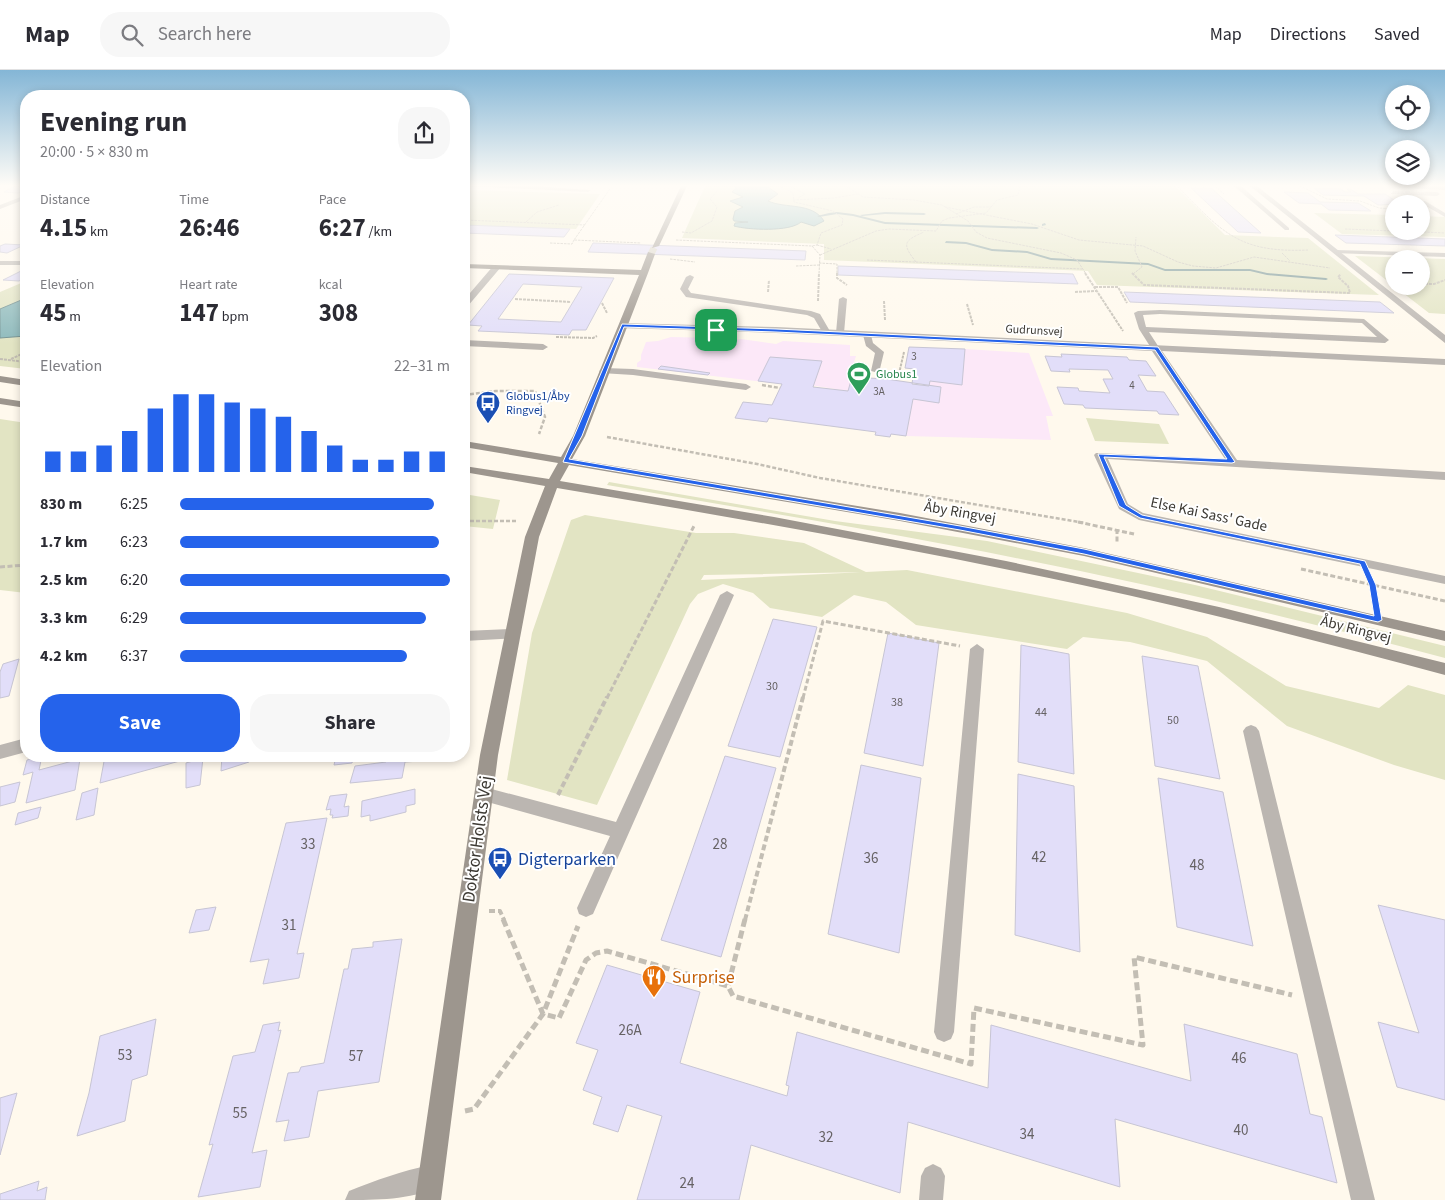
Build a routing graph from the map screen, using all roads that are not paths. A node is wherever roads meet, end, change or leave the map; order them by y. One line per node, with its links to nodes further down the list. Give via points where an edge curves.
1 (659, 239): 3 (main road)
2 (1319, 239): 4 (street)
3 (657, 243)
4 (1333, 250): 6 (lane); 20 (street)
5 (651, 254): 11 (main road, Doktor Holsts Vej)
6 (1445, 255)
7 (0, 263): 8 (street)
8 (20, 264)
9 (470, 266): 10 (main road)
10 (497, 267): 11 (main road); 13 (street)
11 (644, 273): 15 (main road, Doktor Holsts Vej)
12 (690, 277): 17 (lane, via 684,289 690,295 808,313 817,316)
13 (470, 298)
14 (843, 299): 18 (lane)
15 (622, 326): 17 (street, Gudrunsvej); 25 (main road, Doktor Holsts Vej)
16 (1143, 328): 16 (lane, via 1138,313 1148,311 1364,321 1385,340); 23 (lane)
17 (826, 333): 18 (street, Gudrunsvej)
18 (840, 333): 19 (street, Gudrunsvej)
19 (867, 335): 23 (street, Gudrunsvej); 26 (lane, via 868,344 880,352)
20 (1445, 340)
21 (470, 343): 22 (street)
22 (543, 347)
23 (1156, 348): 24 (street, Gudrunsvej); 34 (street)
24 (1445, 362)
25 (604, 371): 29 (lane); 33 (main road, Doktor Holsts Vej, via 579,436)
26 (876, 371)
27 (0, 379): 28 (main road)
28 (20, 382)
29 (746, 386)
30 (0, 401): 31 (main road)
31 (20, 403)
32 (470, 445): 33 (main road, Åby Ringvej)
33 (566, 460): 37 (main road, Doktor Holsts Vej); 42 (main road, Åby Ringvej, via 960,528 1117,559)
34 (1232, 462): 36 (street); 38 (street, Else Kai Sass' Gade, via 1100,455 1123,506 1140,516)
35 (470, 470): 37 (main road, Åby Ringvej)
36 (1445, 476)
37 (552, 484): 40 (main road, Doktor Holsts Vej, via 530,546); 44 (main road, Åby Ringvej, via 956,555 1084,581)
38 (1445, 580)
39 (727, 595): 49 (lane)
40 (512, 634): 41 (street); 48 (main road, Doktor Holsts Vej)
41 (470, 636)
42 (1445, 636)
43 (977, 649): 51 (lane)
44 (1445, 669)
45 (1251, 731): 56 (lane)
46 (20, 747): 47 (street)
47 (0, 752)
48 (484, 794): 49 (lane); 53 (main road, Doktor Holsts Vej)
49 (620, 831): 50 (lane)
50 (586, 908)
51 (944, 1032)
52 (933, 1176): 55 (lane)
53 (429, 1189): 54 (street, via 397,1185)
54 (358, 1200)
55 (931, 1200)
56 (1363, 1200)

